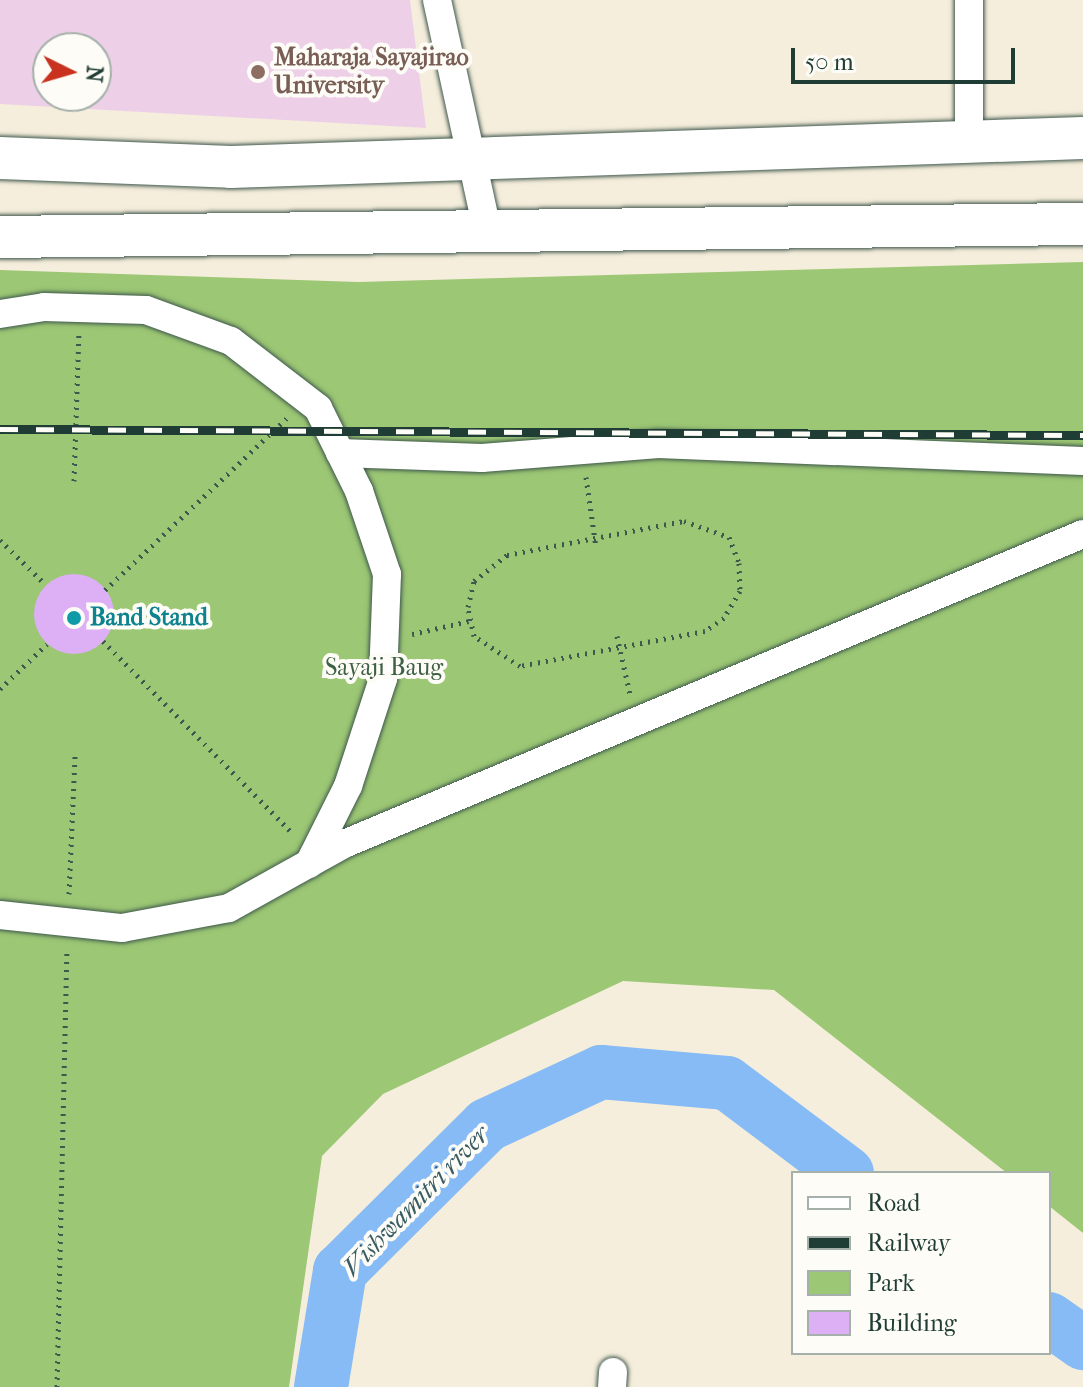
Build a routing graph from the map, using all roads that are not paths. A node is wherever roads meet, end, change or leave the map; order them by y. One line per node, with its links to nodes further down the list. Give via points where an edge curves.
1 (437, 0): 6 (street)
2 (969, 0): 4 (street)
3 (1083, 138): 4 (highway)
4 (969, 141): 6 (highway)
5 (0, 158): 6 (highway, via 157,167)
6 (472, 161): 8 (street)
7 (1083, 224): 8 (highway)
8 (487, 230): 9 (highway)
9 (0, 237)
10 (0, 314): 11 (street, via 146,310 231,341 307,400)
11 (340, 453): 12 (street, via 482,458 658,444); 14 (street, via 387,574 383,679 348,786)
12 (1083, 461)
13 (1083, 534): 14 (street)
14 (311, 859): 15 (street, via 229,908 122,928)
15 (0, 915)

